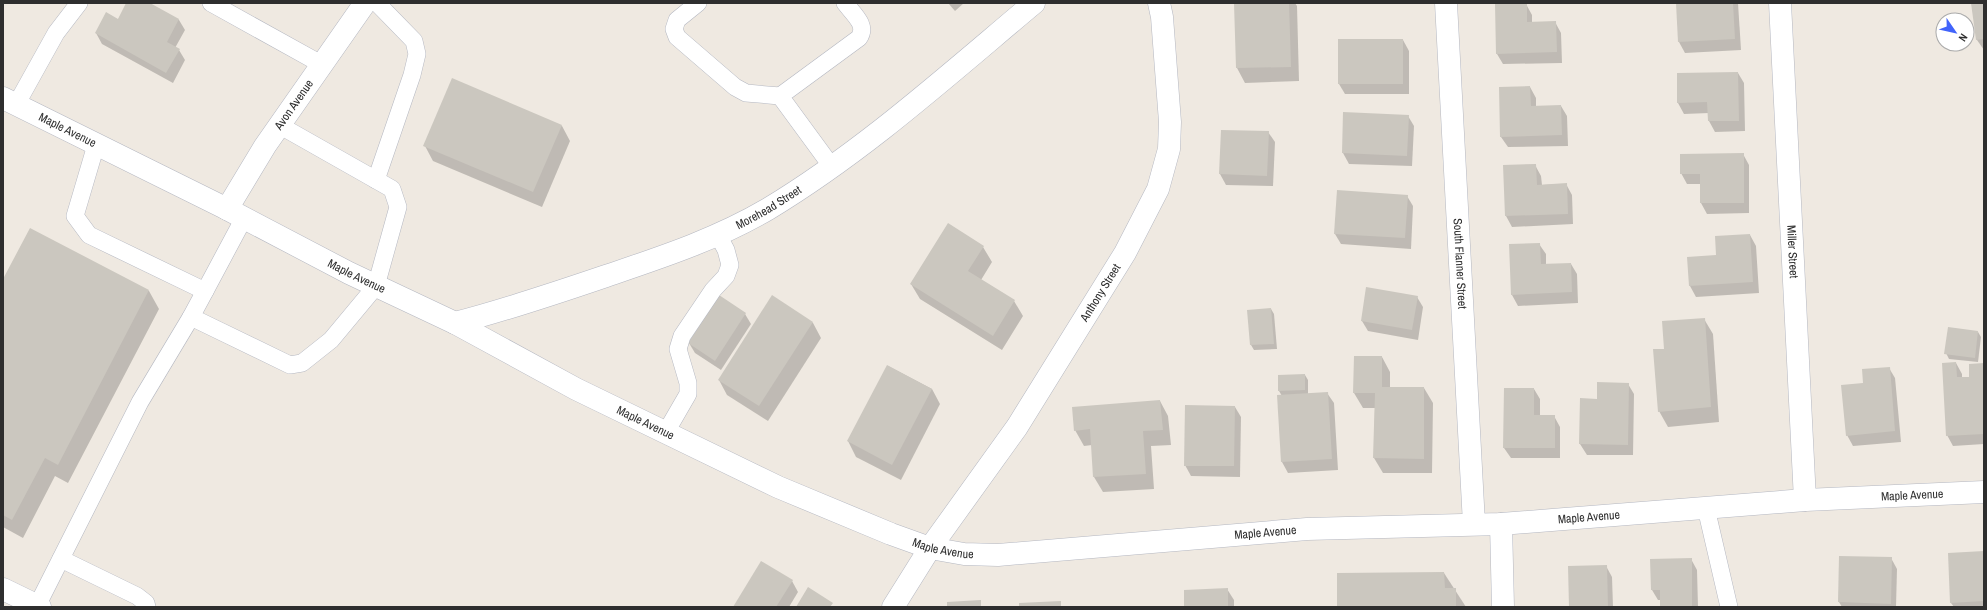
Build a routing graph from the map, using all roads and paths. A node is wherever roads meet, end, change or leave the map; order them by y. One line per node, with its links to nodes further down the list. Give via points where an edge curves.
1 (79, 3): 13 (lane)
2 (211, 3): 11 (lane)
3 (365, 3): 11 (street, Avon Avenue)
4 (377, 3): 17 (lane, via 414,41 416,54 412,75)
5 (698, 3): 12 (lane, via 677,20 674,29 677,36 736,87 746,92)
6 (845, 3): 12 (lane, via 862,25 863,32 859,38)
7 (1034, 3): 16 (street, Morehead Street, via 884,128)
8 (1160, 3): 30 (street, Anthony Street, via 1170,122 1169,149 1158,189 1125,254 1017,427)
9 (1446, 3): 28 (street, South Flanner Street)
10 (1780, 3): 26 (street, Miller Street)
11 (321, 64): 14 (street, Avon Avenue)
12 (780, 96): 16 (lane)
13 (10, 101): 15 (street, Maple Avenue)
14 (279, 125): 17 (lane); 18 (street, Avon Avenue)
15 (96, 145): 18 (street, Maple Avenue); 21 (lane, via 75,216 89,235)
16 (832, 167): 19 (street, Morehead Street, via 767,209)
17 (376, 180): 20 (lane, via 392,189 398,207)
18 (235, 214): 20 (street, Maple Avenue); 21 (lane)
19 (718, 234): 23 (street, Morehead Street, via 676,253 504,310); 24 (lane, via 730,265 726,276 713,290 682,336 678,349 688,383 688,394)
20 (376, 286): 22 (lane, via 331,340 302,363 290,365); 23 (street, Maple Avenue)
21 (205, 291): 22 (lane)
22 (191, 317): 31 (lane, via 140,402)
23 (455, 323): 24 (street, Maple Avenue, via 576,389)
24 (666, 432): 30 (street, Maple Avenue, via 778,487)
25 (1984, 492): 26 (street, Maple Avenue)
26 (1805, 500): 27 (street, Maple Avenue)
27 (1706, 508): 29 (street, Maple Avenue); 37 (lane)
28 (1474, 524): 29 (street, Maple Avenue); 30 (street, Maple Avenue, via 1307,529 998,555 964,554)
29 (1500, 524): 36 (street)
30 (930, 548): 35 (street, Anthony Street)
31 (61, 559): 33 (lane); 34 (lane, via 137,596)
32 (3, 589): 33 (street)
33 (38, 607)
34 (147, 607)
35 (893, 607)
36 (1503, 607)
37 (1729, 607)

